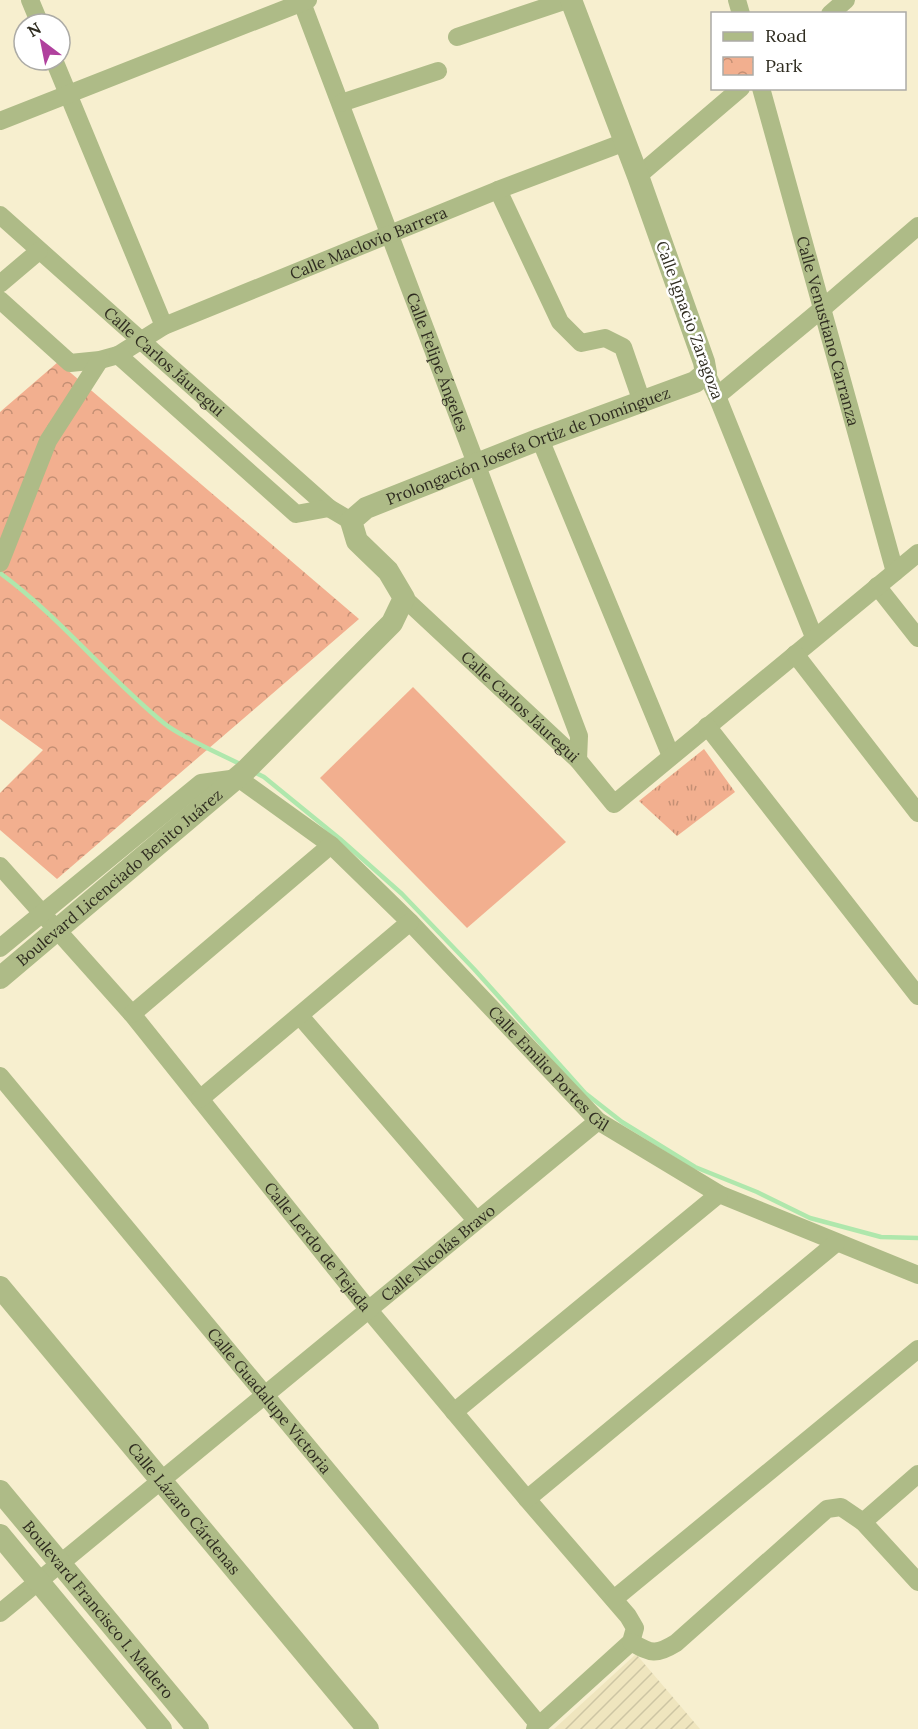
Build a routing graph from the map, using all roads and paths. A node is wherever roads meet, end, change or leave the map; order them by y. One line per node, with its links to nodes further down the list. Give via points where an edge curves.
1 (569, 0): 5 (street); 13 (street, Calle Ignacio Zaragoza)
2 (846, 0): 4 (street)
3 (304, 1): 10 (street); 11 (street, Calle Felipe Ángeles)
4 (832, 12)
5 (457, 37)
6 (438, 71): 11 (street)
7 (59, 72): 10 (street)
8 (739, 90): 14 (street)
9 (762, 90): 22 (street, Calle Venustiano Carranza)
10 (68, 94): 12 (street); 23 (street)
11 (341, 103): 18 (street, Calle Felipe Ángeles)
12 (0, 122)
13 (625, 142): 14 (street, Calle Ignacio Zaragoza); 15 (street, Calle Maclovio Barrera)
14 (638, 177): 27 (street, Calle Ignacio Zaragoza)
15 (498, 190): 18 (street, Calle Maclovio Barrera); 29 (street, via 560,322 581,343 605,338 623,347)
16 (0, 215): 19 (street, Calle Carlos Jáuregui)
17 (918, 226): 22 (street)
18 (390, 235): 23 (street, Calle Maclovio Barrera); 31 (street, Calle Felipe Ángeles)
19 (39, 251): 20 (street); 24 (street, Calle Carlos Jáuregui)
20 (0, 284)
21 (0, 300): 26 (street, Calle Maclovio Barrera, via 70,363)
22 (823, 308): 28 (street); 36 (street, Calle Venustiano Carranza)
23 (164, 326): 24 (street, Calle Maclovio Barrera)
24 (141, 340): 25 (street, Calle Maclovio Barrera); 32 (street, Calle Carlos Jáuregui)
25 (118, 355): 26 (street, Calle Maclovio Barrera); 32 (street, Calle Carlos Jáuregui, via 296,514)
26 (100, 360): 35 (street, via 48,441)
27 (705, 373): 28 (street, Calle Ignacio Zaragoza); 29 (street, Prolongación Josefa Ortiz de Domínguez, via 695,382)
28 (717, 396): 39 (street, Calle Ignacio Zaragoza)
29 (642, 402): 30 (street, Prolongación Josefa Ortiz de Domínguez)
30 (540, 439): 31 (street, Prolongación Josefa Ortiz de Domínguez); 43 (street)
31 (478, 464): 33 (street, Prolongación Josefa Ortiz de Domínguez, via 366,508); 44 (street, Calle Felipe Ángeles, via 579,736)
32 (329, 508): 33 (street, Calle Carlos Jáuregui)
33 (351, 521): 38 (street, Calle Carlos Jáuregui, via 357,542 388,571)
34 (918, 553): 36 (street)
35 (0, 563)
36 (895, 572): 37 (street)
37 (877, 586): 39 (street); 40 (street)
38 (404, 598): 44 (street, Calle Carlos Jáuregui); 45 (street, Boulevard Licenciado Benito Juárez, via 392,623)
39 (814, 638): 41 (street)
40 (918, 638)
41 (795, 654): 42 (street); 46 (street)
42 (707, 726): 43 (street); 53 (street)
43 (671, 756): 44 (street, Calle Carlos Jáuregui, via 614,804)
44 (578, 760)
45 (242, 774): 47 (street, Calle Emilio Portes Gil); 49 (street, Boulevard Licenciado Benito Juárez)
46 (918, 813)
47 (331, 845): 50 (street, Calle Emilio Portes Gil); 54 (street)
48 (0, 866): 49 (street, Calle Lerdo de Tejada)
49 (49, 922): 51 (street, Boulevard Licenciado Benito Juárez); 52 (street, Boulevard Licenciado Benito Juárez); 54 (street, Calle Lerdo de Tejada)
50 (410, 922): 55 (street); 58 (street, Calle Emilio Portes Gil)
51 (0, 948)
52 (0, 978)
53 (918, 996)
54 (132, 1014): 57 (street, Calle Lerdo de Tejada)
55 (300, 1016): 57 (street); 60 (street)
56 (0, 1076): 66 (street, Calle Guadalupe Victoria)
57 (200, 1100): 64 (street, Calle Lerdo de Tejada)
58 (598, 1121): 59 (street, Calle Emilio Portes Gil); 60 (street, Calle Nicolás Bravo)
59 (719, 1194): 61 (street, Calle Emilio Portes Gil); 67 (street)
60 (476, 1220): 64 (street, Calle Nicolás Bravo)
61 (836, 1243): 62 (street, Calle Emilio Portes Gil); 71 (street)
62 (918, 1275)
63 (0, 1287): 69 (street, Calle Lázaro Cárdenas)
64 (368, 1309): 66 (street, Calle Nicolás Bravo); 67 (street, Calle Lerdo de Tejada)
65 (918, 1349): 77 (street)
66 (265, 1394): 69 (street, Calle Nicolás Bravo); 80 (street, Calle Guadalupe Victoria)
67 (454, 1412): 71 (street, Calle Lerdo de Tejada)
68 (918, 1474): 72 (street)
69 (161, 1480): 74 (street, Calle Nicolás Bravo); 83 (street, Calle Lázaro Cárdenas)
70 (0, 1491): 74 (street, Boulevard Francisco I. Madero)
71 (527, 1499): 77 (street, Calle Lerdo de Tejada)
72 (863, 1522): 76 (street); 79 (street, via 841,1507 827,1509 662,1652 650,1653)
73 (0, 1535): 75 (street, Boulevard Francisco I. Madero)
74 (60, 1563): 75 (street, Calle Nicolás Bravo); 82 (street, Boulevard Francisco I. Madero)
75 (38, 1581): 78 (street, Calle Nicolás Bravo); 81 (street, Boulevard Francisco I. Madero)
76 (918, 1582)
77 (614, 1599): 79 (street, Calle Lerdo de Tejada, via 628,1616)
78 (0, 1613)
79 (633, 1635): 80 (street)
80 (537, 1727)
81 (161, 1729)
82 (198, 1729)
83 (368, 1729)

